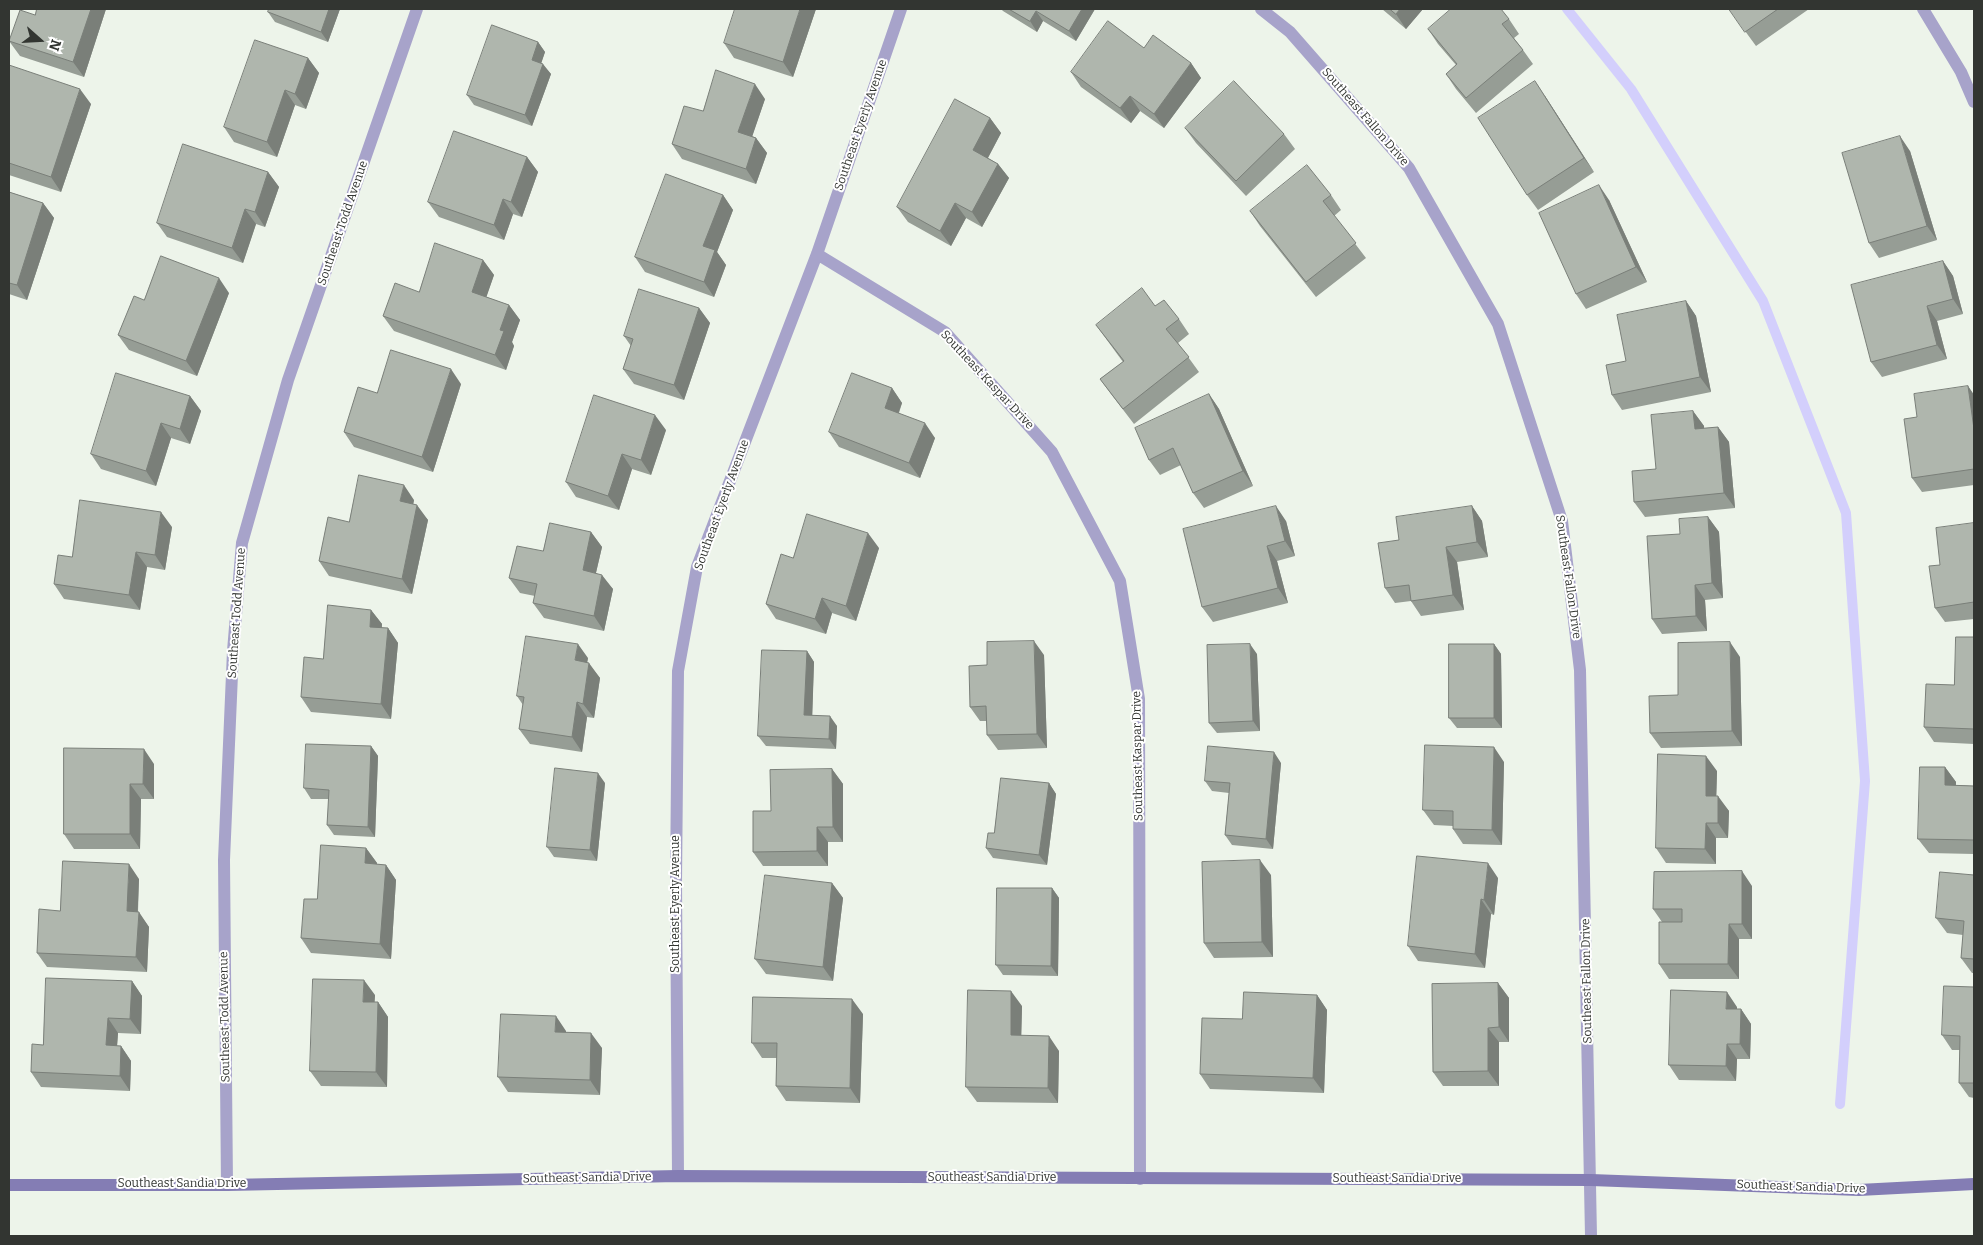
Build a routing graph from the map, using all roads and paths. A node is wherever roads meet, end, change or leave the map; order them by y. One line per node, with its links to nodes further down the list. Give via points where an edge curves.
1 (417, 9): 10 (street, Southeast Todd Avenue, via 288,380 242,543 233,651 224,860)
2 (901, 9): 6 (street, Southeast Eyerly Avenue)
3 (1262, 9): 9 (street, Southeast Fallon Drive, via 1290,32 1409,168 1498,324 1562,521 1580,670)
4 (1923, 9): 5 (street, via 1961,72)
5 (1974, 102)
6 (817, 254): 7 (street, Southeast Eyerly Avenue, via 697,567 678,671); 8 (street, Southeast Kaspar Drive, via 945,332 1052,452 1120,581 1139,699)
7 (678, 1176): 8 (street, Southeast Sandia Drive); 10 (street, Southeast Sandia Drive)
8 (1140, 1179): 9 (street, Southeast Sandia Drive)
9 (1591, 1180): 11 (street, Southeast Sandia Drive, via 1859,1190); 13 (street, Southeast Fallon Drive)
10 (227, 1184): 12 (street, Southeast Sandia Drive)
11 (1974, 1184)
12 (9, 1185)
13 (1590, 1236)

